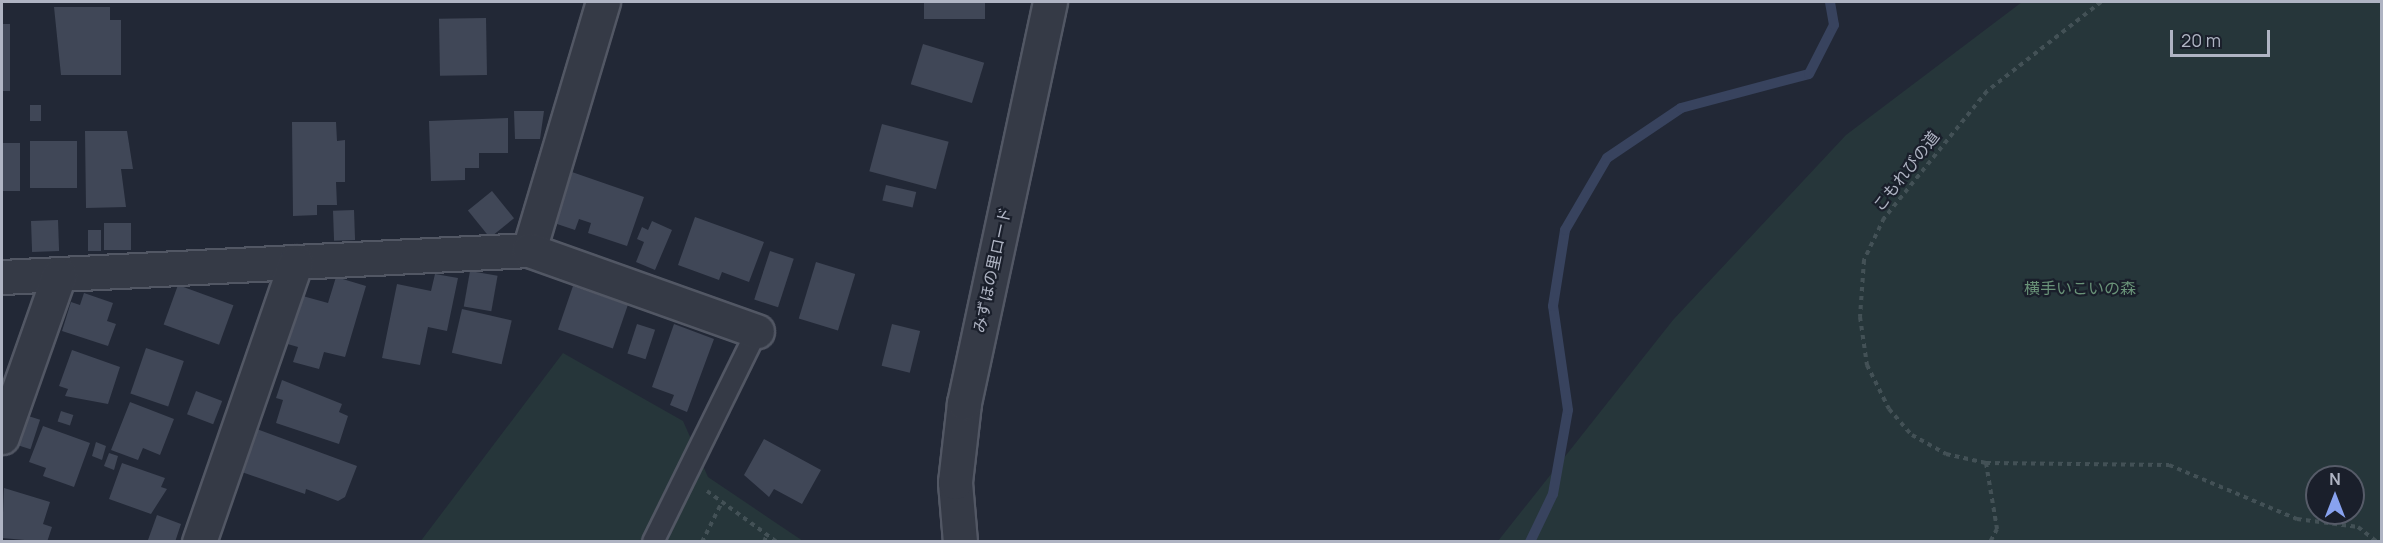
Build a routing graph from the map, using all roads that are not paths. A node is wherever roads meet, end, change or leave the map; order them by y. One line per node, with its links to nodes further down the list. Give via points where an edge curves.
1 (603, 2): 3 (street)
2 (1050, 2): 11 (street, みずほの里ロード, via 964,402 955,482)
3 (529, 250): 4 (street); 7 (street)
4 (296, 262): 5 (street); 9 (street)
5 (58, 275): 6 (street); 8 (street)
6 (2, 277)
7 (757, 330): 10 (lane)
8 (2, 437)
9 (199, 542)
10 (653, 542)
11 (960, 542)

